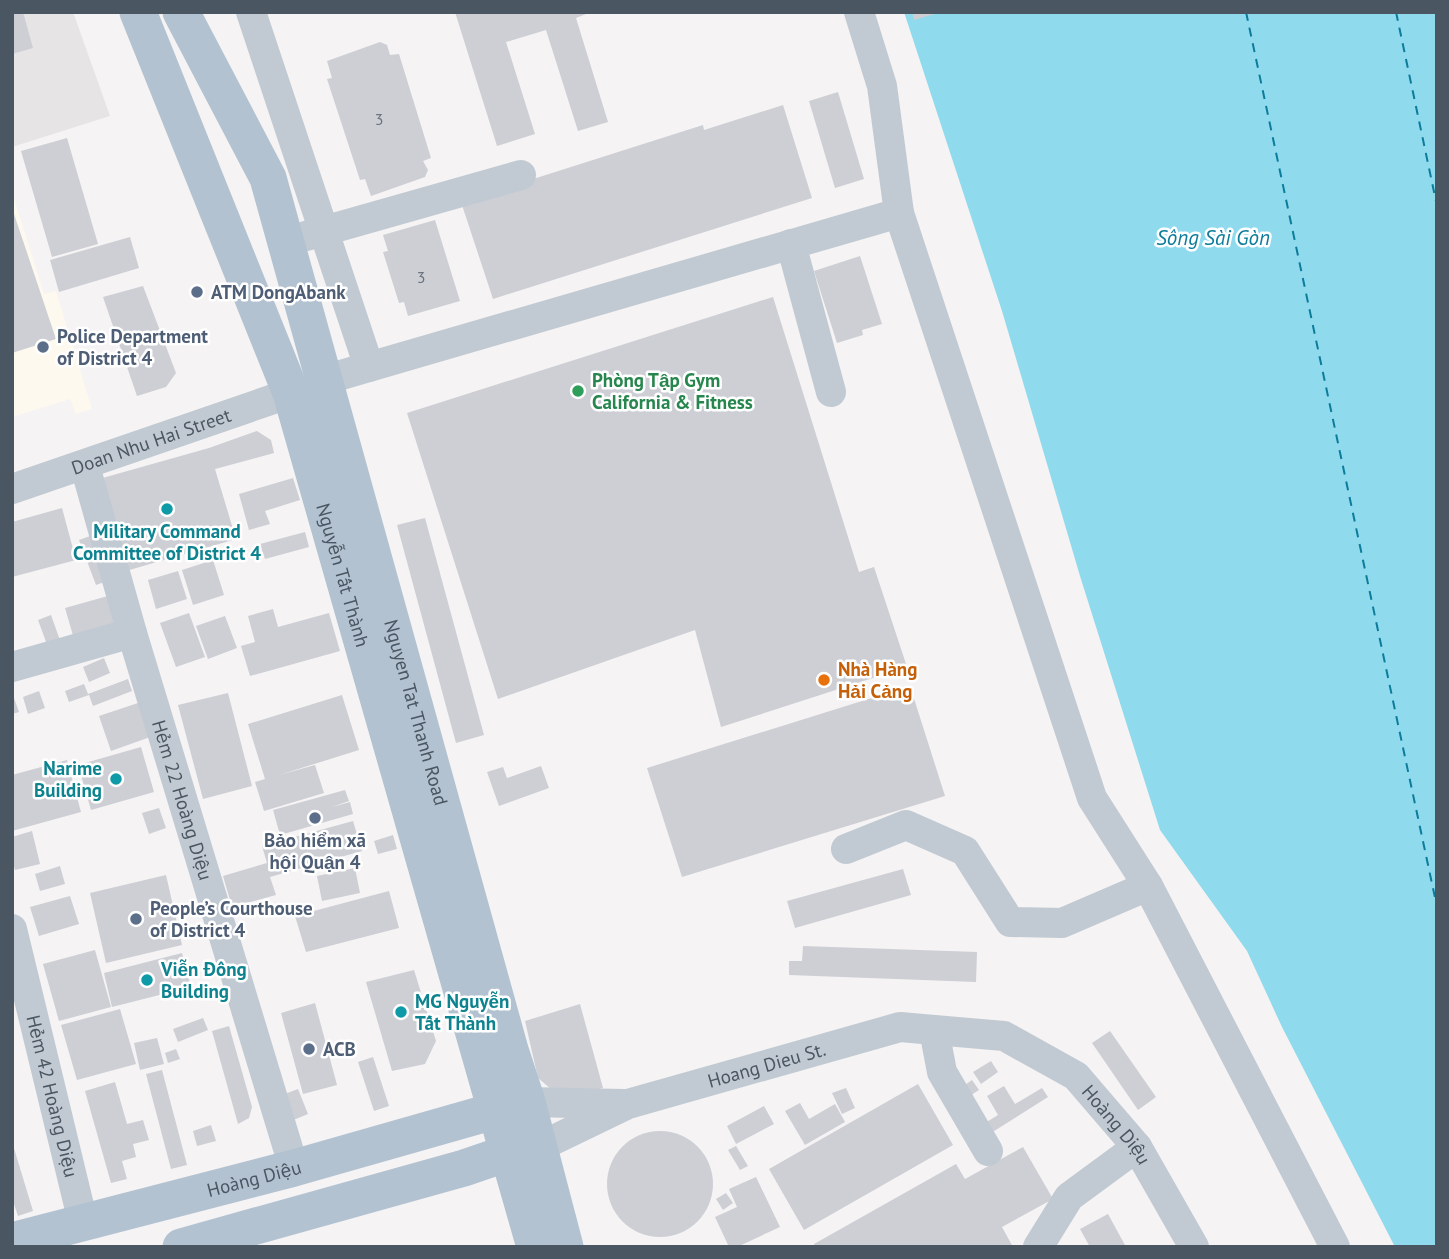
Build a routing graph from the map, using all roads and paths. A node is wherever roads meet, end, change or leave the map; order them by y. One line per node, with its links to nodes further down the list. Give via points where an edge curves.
1 (251, 12): 7 (street)
2 (859, 12): 6 (street, via 882,86)
3 (137, 14): 11 (main road)
4 (191, 20): 8 (main road, Nguyen Tat Thanh Road, via 268,178)
5 (521, 175): 7 (street)
6 (899, 213): 9 (street, Doan Nhu Hai Street); 18 (street, via 1092,798)
7 (325, 231): 8 (street); 10 (street)
8 (286, 242): 11 (main road, Nguyen Tat Thanh Road)
9 (791, 244): 10 (street, Doan Nhu Hai Street); 12 (street)
10 (369, 367): 11 (street, Doan Nhu Hai Street)
11 (307, 386): 13 (street, Doan Nhu Hai Street); 22 (main road, Nguyen Tat Thanh Road, via 510,1050)
12 (831, 392)
13 (85, 466): 14 (street, Doan Nhu Hai Street); 15 (street, Hẻm 22 Hoàng Diệu)
14 (12, 489)
15 (132, 633): 16 (street); 26 (street, Hẻm 22 Hoàng Diệu)
16 (12, 667)
17 (846, 849): 18 (street, via 906,824 965,850 1010,922 1062,923)
18 (1148, 886): 34 (street)
19 (12, 929): 27 (street, Hẻm 42 Hoàng Diệu)
20 (933, 1030): 21 (street, Hoang Dieu St., via 901,1027); 23 (street, Hoang Dieu St., via 1004,1036 1076,1076); 25 (street, via 942,1072)
21 (628, 1104): 22 (street, Hoang Dieu St.); 24 (street)
22 (511, 1106): 24 (main road, Nguyen Tat Thanh Road); 26 (main road, Hoàng Diệu)
23 (1138, 1147): 32 (street, via 1069,1197); 33 (street, Hoàng Diệu)
24 (523, 1151): 29 (main road); 30 (main road, Nguyen Tat Thanh Road); 31 (main road, Nguyen Tat Thanh Road)
25 (988, 1151)
26 (294, 1168): 27 (main road, Hoàng Diệu)
27 (83, 1222): 28 (main road, Hoàng Diệu)
28 (12, 1241)
29 (181, 1247)
30 (535, 1247)
31 (565, 1247)
32 (1038, 1247)
33 (1194, 1247)
34 (1335, 1247)

